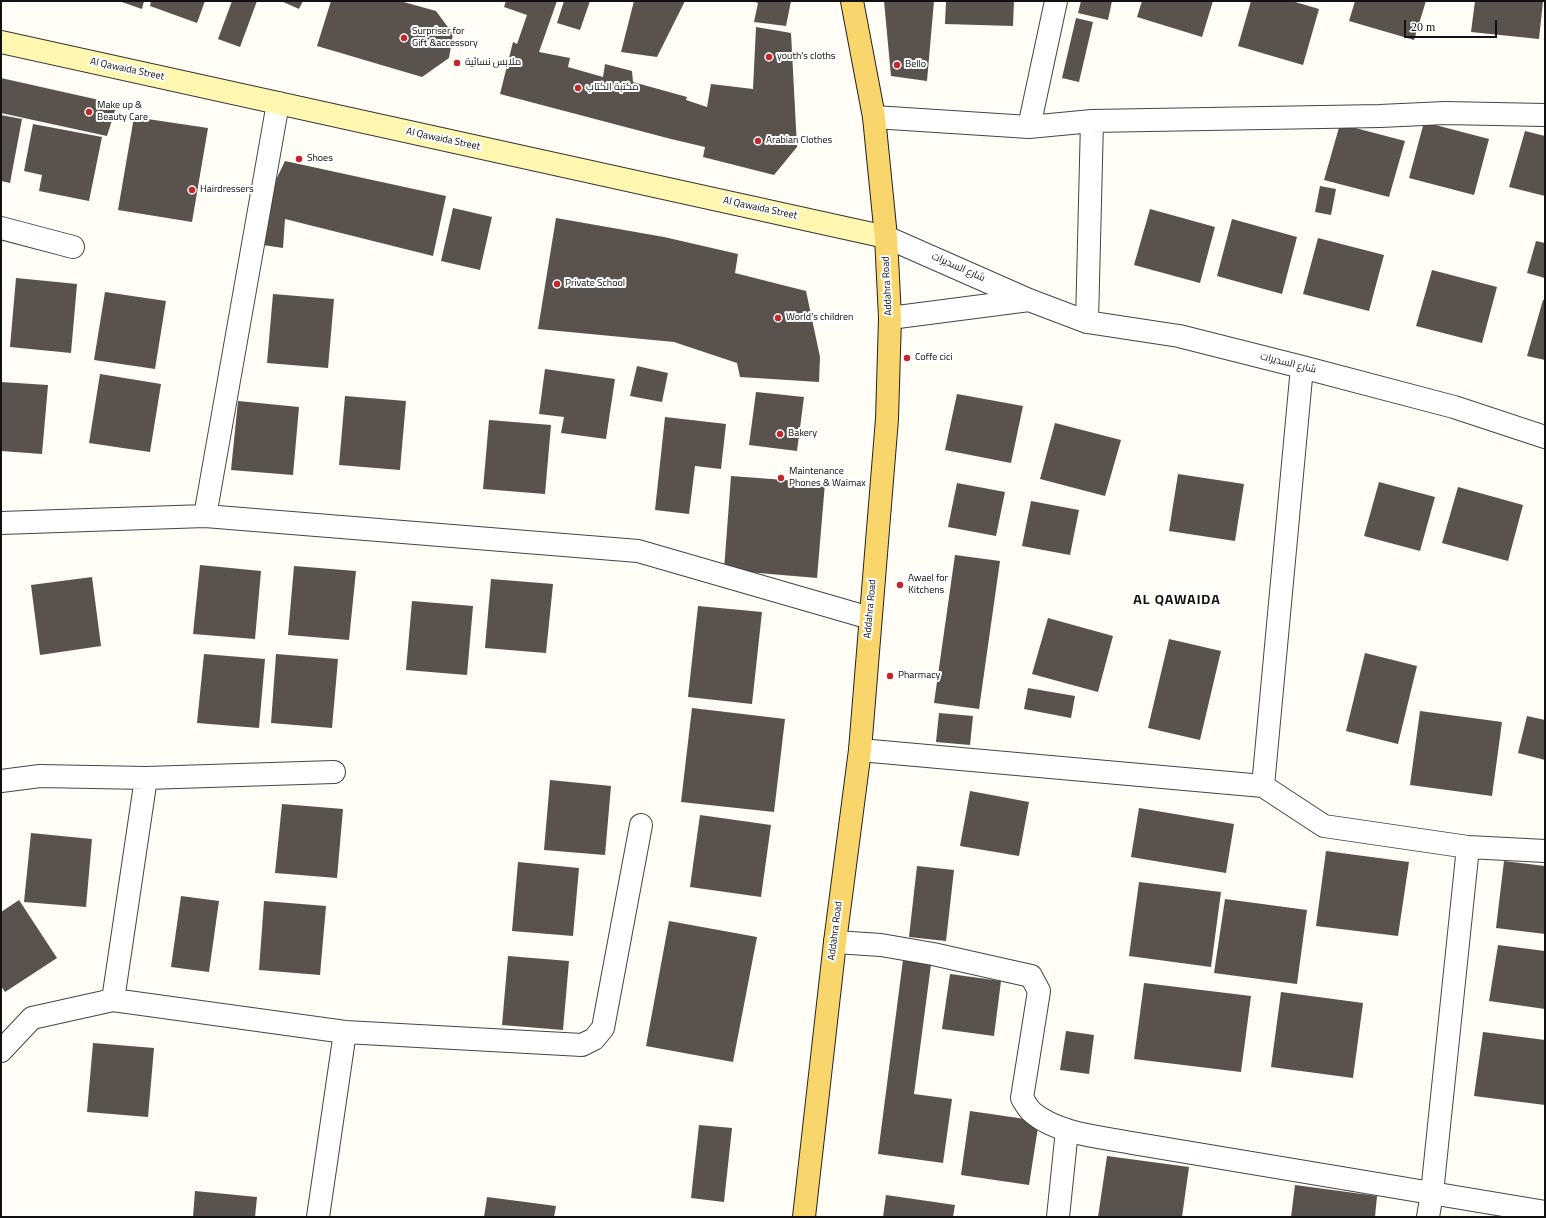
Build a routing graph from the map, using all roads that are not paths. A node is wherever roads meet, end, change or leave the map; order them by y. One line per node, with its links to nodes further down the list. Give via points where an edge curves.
1 (852, 1): 6 (main road, Addahra Road)
2 (1056, 1): 8 (street)
3 (1, 42): 4 (main road, Al Qawaida Street)
4 (278, 103): 10 (main road, Al Qawaida Street); 17 (street)
5 (1545, 114): 7 (street, via 1445,113)
6 (874, 117): 8 (street); 10 (main road, Addahra Road)
7 (1092, 121): 8 (street); 14 (street)
8 (1030, 127)
9 (1, 228): 11 (street)
10 (886, 237): 12 (street, شارع السديرات); 13 (main road, Addahra Road)
11 (73, 247)
12 (1029, 300): 13 (street, شارع السديرات); 14 (street, شارع السديرات)
13 (890, 318): 19 (main road, Addahra Road, via 886,419)
14 (1087, 322): 15 (street, شارع السديرات, via 1179,336)
15 (1302, 367): 16 (street, شارع السديرات, via 1454,407); 24 (street)
16 (1545, 438)
17 (205, 516): 18 (street); 19 (street, via 638,551)
18 (1, 523)
19 (870, 618): 20 (main road, Addahra Road)
20 (860, 750): 24 (street); 28 (main road, Addahra Road)
21 (334, 772): 22 (street)
22 (146, 778): 23 (street, via 40,776); 29 (street)
23 (1, 781)
24 (1263, 786): 26 (street, via 1324,826)
25 (641, 825): 30 (street, via 602,1028 594,1039 582,1045)
26 (1468, 847): 27 (street); 33 (street)
27 (1545, 851)
28 (835, 942): 32 (street, via 881,945 933,954 1031,976 1039,991 1022,1098 1032,1112 1052,1125); 36 (main road, Addahra Road)
29 (113, 1000): 30 (street); 31 (street, via 32,1018)
30 (345, 1032): 35 (street)
31 (1, 1051)
32 (1067, 1130): 33 (street); 37 (street)
33 (1432, 1193): 34 (street); 38 (street)
34 (1545, 1212)
35 (318, 1217)
36 (804, 1217)
37 (1058, 1217)
38 (1428, 1217)

